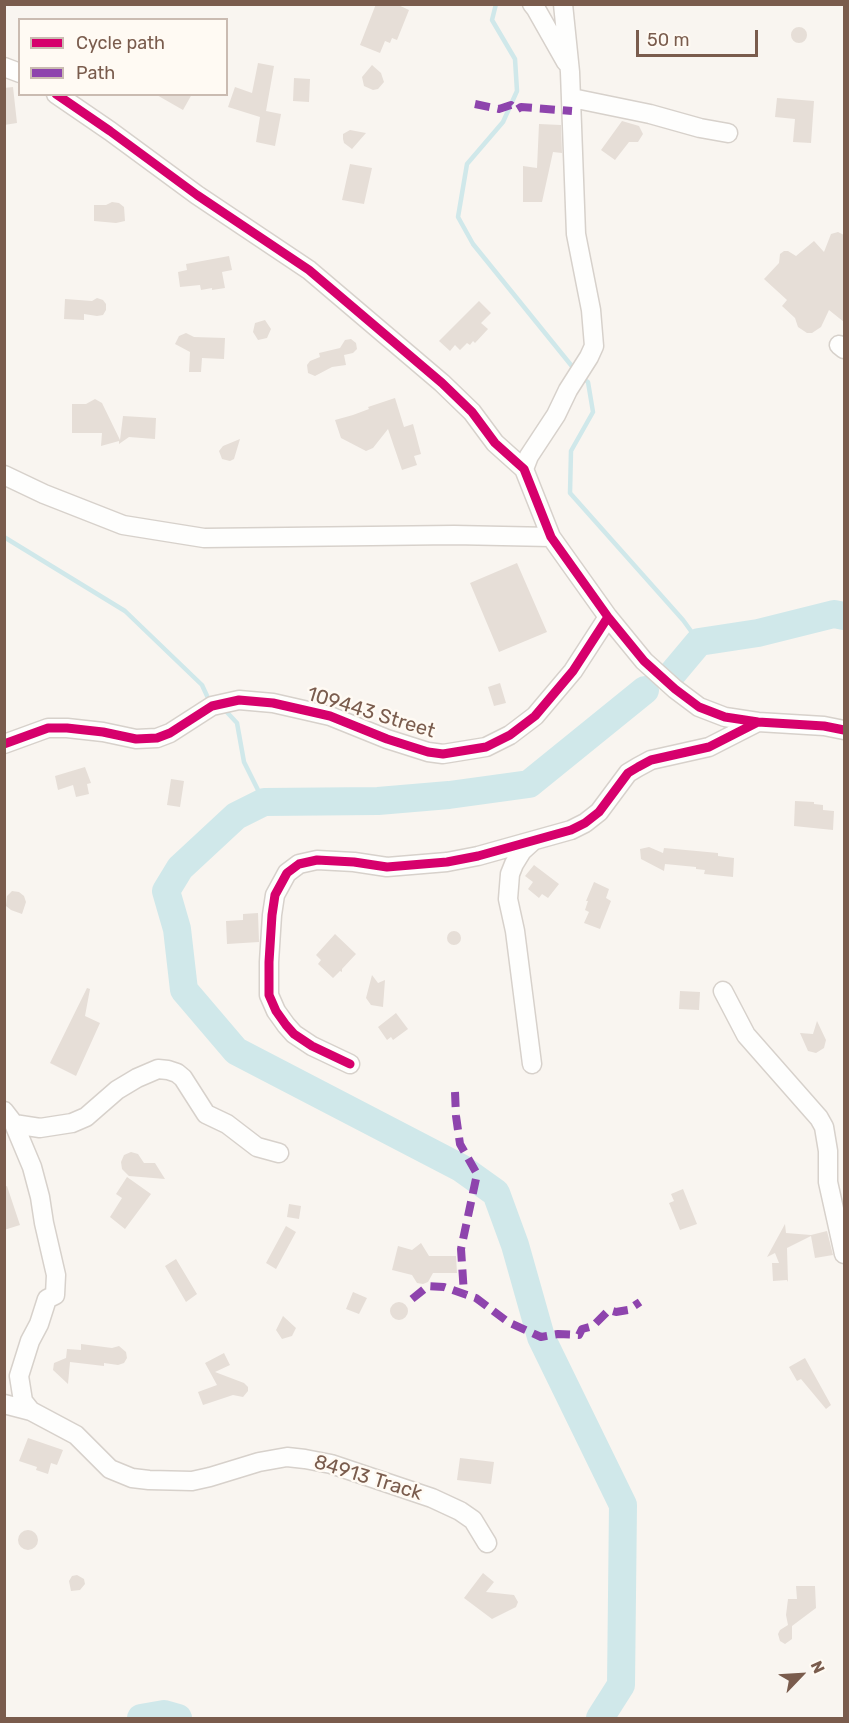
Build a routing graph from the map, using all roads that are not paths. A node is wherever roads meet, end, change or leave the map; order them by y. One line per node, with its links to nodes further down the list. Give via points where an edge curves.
1 (532, 4): 3 (street)
2 (563, 4): 3 (street)
3 (570, 72): 5 (street)
4 (59, 96): 7 (street, via 309,270 442,382 495,443)
5 (572, 98): 6 (street); 7 (street, via 576,234 594,346)
6 (728, 133)
7 (524, 469): 9 (street)
8 (4, 475): 9 (street, via 123,525 204,538)
9 (551, 537): 10 (street)
10 (608, 617): 11 (street, via 644,661 699,707 725,717); 13 (street, 109443 Street, via 573,671 536,716 486,747 428,752 330,716 239,700 212,706 157,738 67,728 48,729)
11 (758, 722): 12 (street); 14 (street, via 709,747 651,760 628,773 599,812 585,823)
12 (844, 730)
13 (4, 744)
14 (533, 841): 16 (street, via 437,863 387,867 317,860 298,864 287,873 275,895 272,915 269,995 294,1034); 17 (street, via 514,864 508,899)
15 (723, 992): 20 (street, via 746,1035 824,1126 828,1182)
16 (350, 1064)
17 (532, 1064)
18 (9, 1117): 19 (street, via 40,1128 72,1123 86,1117 136,1078 158,1069 168,1070 183,1078 206,1114 227,1124 257,1147); 22 (street, via 32,1167 56,1275 55,1295 47,1299 19,1376 23,1401)
19 (279, 1153)
20 (844, 1254)
21 (4, 1404): 22 (street, 84913 Track)
22 (31, 1411): 23 (street, 84913 Track, via 76,1435 110,1468 132,1478 192,1480 259,1462 287,1457 305,1459 432,1498 473,1520)
23 (487, 1543)

